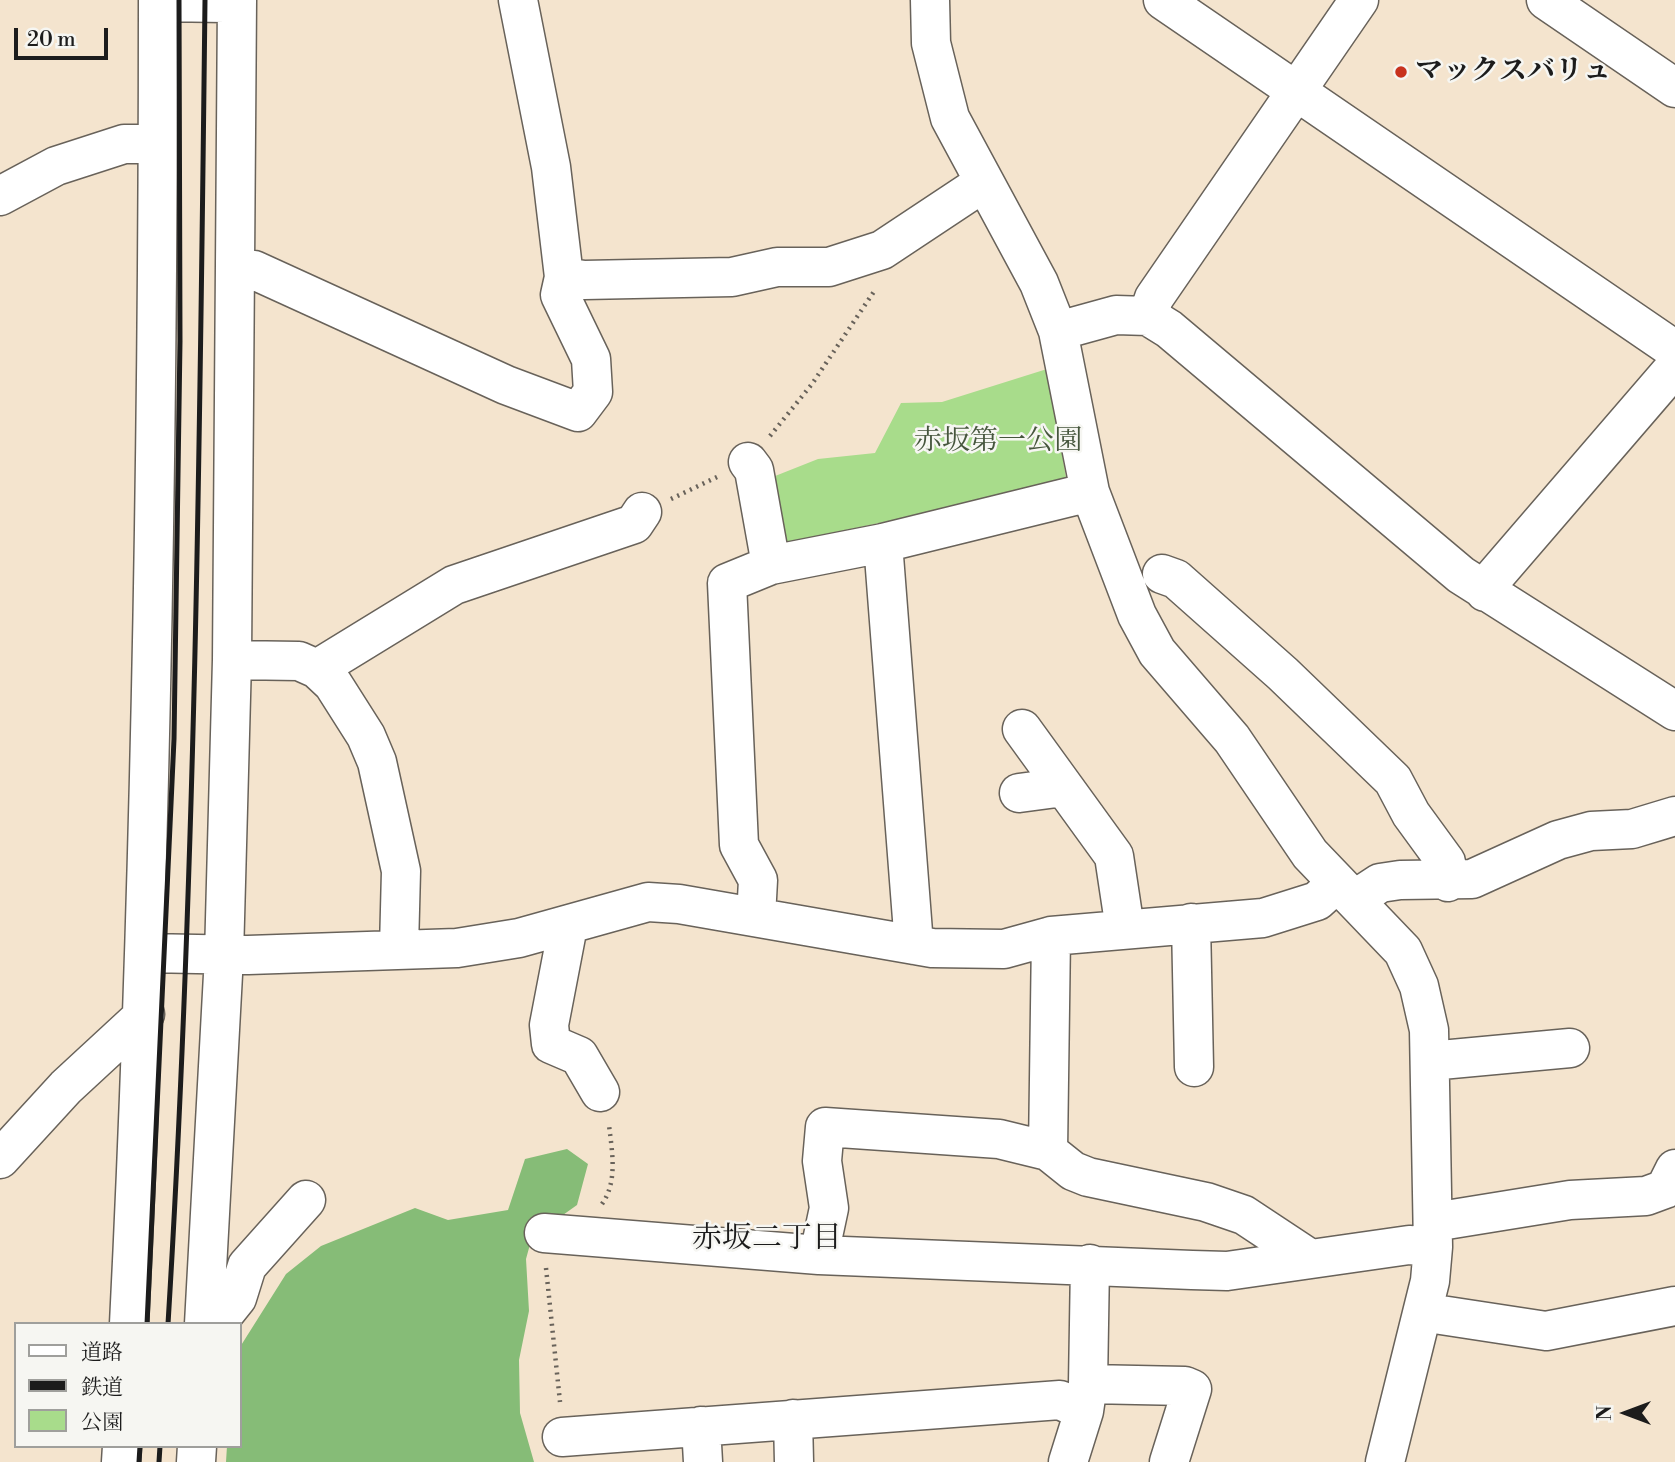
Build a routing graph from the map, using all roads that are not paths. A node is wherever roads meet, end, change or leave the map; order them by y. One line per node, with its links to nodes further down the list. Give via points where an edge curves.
1 (229, 0): 8 (street)
2 (237, 0): 14 (street)
3 (518, 0): 15 (street, via 551,167)
4 (930, 0): 12 (street, via 931,43 950,118)
5 (1163, 0): 10 (street)
6 (1359, 0): 10 (street)
7 (1546, 0): 9 (street)
8 (158, 1): 11 (street)
9 (1675, 88)
10 (1295, 91): 16 (street, via 1154,298); 18 (street)
11 (157, 144): 13 (street, via 124,144 55,166); 43 (street, via 155,561)
12 (983, 183): 15 (street, via 882,250 829,267 777,268 732,276); 17 (street, via 1038,283)
13 (0, 196)
14 (236, 269): 15 (street, via 254,270 506,385 578,412 593,392 591,359 560,295); 27 (street)
15 (564, 277)
16 (1148, 316): 17 (street, via 1116,315); 26 (street)
17 (1058, 331): 21 (street)
18 (1675, 351)
19 (1675, 367): 26 (street)
20 (748, 462): 24 (street, via 754,470)
21 (1090, 492): 23 (street); 35 (street, via 1136,615 1157,652 1232,739 1310,854)
22 (642, 512): 28 (street, via 634,524 454,585)
23 (883, 543): 24 (street); 41 (street)
24 (771, 565): 36 (street, via 727,583 739,845 758,880)
25 (1161, 574): 34 (street, via 1176,579 1394,780 1411,814 1446,862)
26 (1485, 592): 29 (street)
27 (232, 660): 28 (street, via 299,661); 44 (street)
28 (317, 668): 42 (street, via 333,684 377,762 401,871)
29 (1675, 712)
30 (1022, 729): 31 (street)
31 (1064, 787): 32 (street); 39 (street, via 1114,856)
32 (1019, 793)
33 (1675, 816): 34 (street, via 1632,829 1591,831 1472,879)
34 (1448, 882): 35 (street, via 1400,880)
35 (1345, 892): 37 (street, via 1263,918); 47 (street, via 1403,951 1419,986)
36 (756, 918): 38 (street, via 648,902); 41 (street)
37 (1191, 923): 39 (street); 48 (street)
38 (568, 926): 42 (street, via 457,947); 49 (street, via 549,1025 551,1044 579,1056)
39 (1125, 929): 40 (street)
40 (1051, 936): 41 (street, via 1004,949); 50 (street)
41 (915, 945)
42 (399, 948): 44 (street)
43 (146, 953): 44 (street); 45 (street)
44 (224, 956): 61 (street)
45 (145, 1014): 51 (street, via 66,1087); 62 (street)
46 (1570, 1048): 47 (street)
47 (1430, 1061): 55 (street)
48 (1194, 1067)
49 (600, 1091)
50 (1048, 1151): 56 (street, via 999,1139 825,1127 822,1161 829,1208); 57 (street, via 1087,1177 1206,1202 1244,1215)
51 (0, 1159)
52 (1675, 1169): 55 (street, via 1665,1189 1646,1196 1570,1200)
53 (306, 1200): 61 (street, via 247,1266 237,1298 225,1313)
54 (544, 1233): 56 (street)
55 (1433, 1234): 57 (street, via 1409,1245); 60 (street)
56 (819, 1255): 58 (street)
57 (1308, 1258): 58 (street, via 1227,1271)
58 (1090, 1264): 63 (street)
59 (1675, 1306): 60 (street, via 1546,1331)
60 (1423, 1309): 70 (street)
61 (204, 1319)
62 (129, 1322)
63 (1086, 1398): 64 (street); 68 (street); 69 (street, via 1185,1386 1192,1390)
64 (793, 1419): 66 (street); 67 (street)
65 (562, 1437): 66 (street)
66 (702, 1444)
67 (794, 1462)
68 (1068, 1462)
69 (1169, 1462)
70 (1385, 1462)

